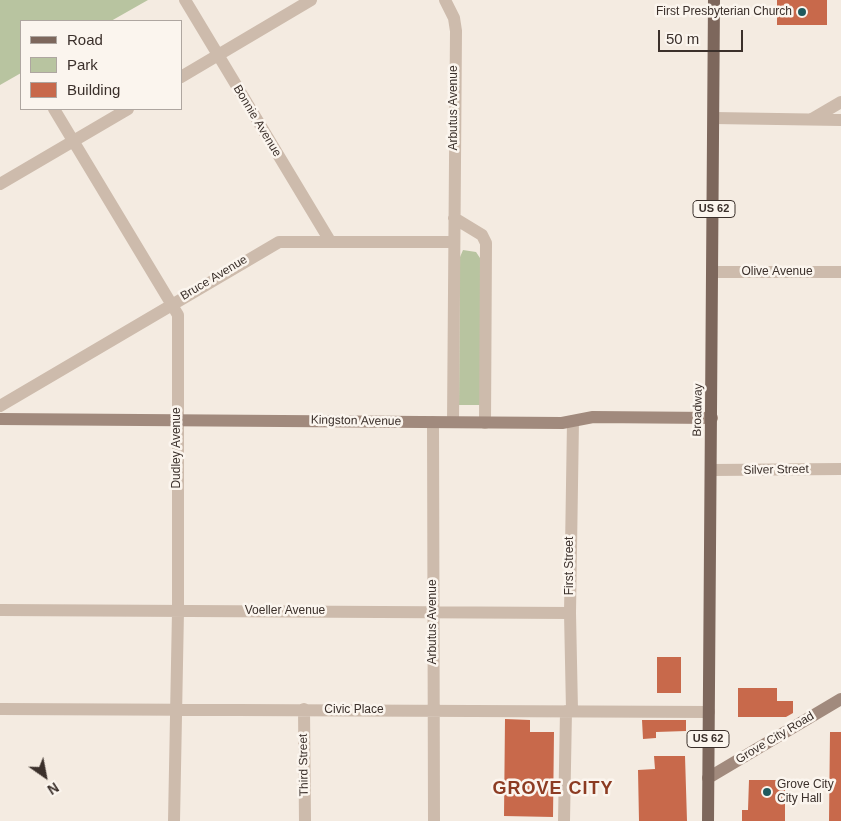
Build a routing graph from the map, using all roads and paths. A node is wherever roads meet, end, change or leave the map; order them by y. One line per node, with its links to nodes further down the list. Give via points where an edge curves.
1 (185, 0): 5 (street, Bonnie Avenue)
2 (311, 0): 5 (street)
3 (445, 0): 15 (street, Arbutus Avenue, via 456,31)
4 (714, 0): 10 (main road, Broadway / US 62)
5 (218, 56): 6 (street); 16 (street, Bonnie Avenue)
6 (182, 76)
7 (841, 102): 11 (street)
8 (55, 110): 13 (street, Dudley Avenue)
9 (126, 110): 13 (street)
10 (714, 118): 11 (street); 18 (main road, Broadway / US 62)
11 (812, 119): 12 (street)
12 (841, 120)
13 (73, 141): 14 (street); 20 (street, Dudley Avenue)
14 (0, 184)
15 (454, 218): 17 (street, Arbutus Avenue); 28 (street, via 482,235 486,243)
16 (330, 241): 17 (street, Bruce Avenue); 20 (street, Bruce Avenue, via 274,244)
17 (454, 242): 27 (street, Arbutus Avenue)
18 (714, 272): 19 (street, Olive Avenue); 22 (main road, Broadway / US 62)
19 (841, 272)
20 (171, 304): 21 (street, Bruce Avenue); 24 (street, Dudley Avenue, via 178,315)
21 (0, 406)
22 (712, 418): 25 (street, Kingston Avenue, via 592,417); 30 (main road, Broadway / US 62)
23 (0, 419): 24 (street, Kingston Avenue)
24 (177, 420): 26 (street, Kingston Avenue); 32 (street, Dudley Avenue)
25 (573, 421): 28 (street, Kingston Avenue); 34 (street, First Street)
26 (433, 422): 27 (street, Kingston Avenue); 33 (street, Arbutus Avenue)
27 (453, 422): 28 (street, Kingston Avenue)
28 (485, 423)
29 (841, 469): 30 (street, Silver Street)
30 (712, 470): 41 (main road, Broadway / US 62)
31 (0, 610): 32 (street, Voeller Avenue)
32 (178, 611): 33 (street, Voeller Avenue); 36 (street, Dudley Avenue)
33 (433, 611): 34 (street, Voeller Avenue); 39 (street, Arbutus Avenue)
34 (570, 612): 40 (street, First Street)
35 (841, 699): 42 (street, Grove City Road)
36 (176, 708): 37 (street, Civic Place); 38 (street, Civic Place); 43 (street, Dudley Avenue)
37 (0, 709)
38 (304, 709): 39 (street, Civic Place); 44 (street, Third Street)
39 (434, 710): 40 (street, Civic Place); 45 (street, Arbutus Avenue)
40 (569, 710): 41 (street, Civic Place); 46 (street, First Street)
41 (709, 712): 42 (main road, Broadway / US 62)
42 (708, 778): 47 (main road, Broadway / US 62)
43 (174, 821)
44 (305, 821)
45 (434, 821)
46 (564, 821)
47 (708, 821)

